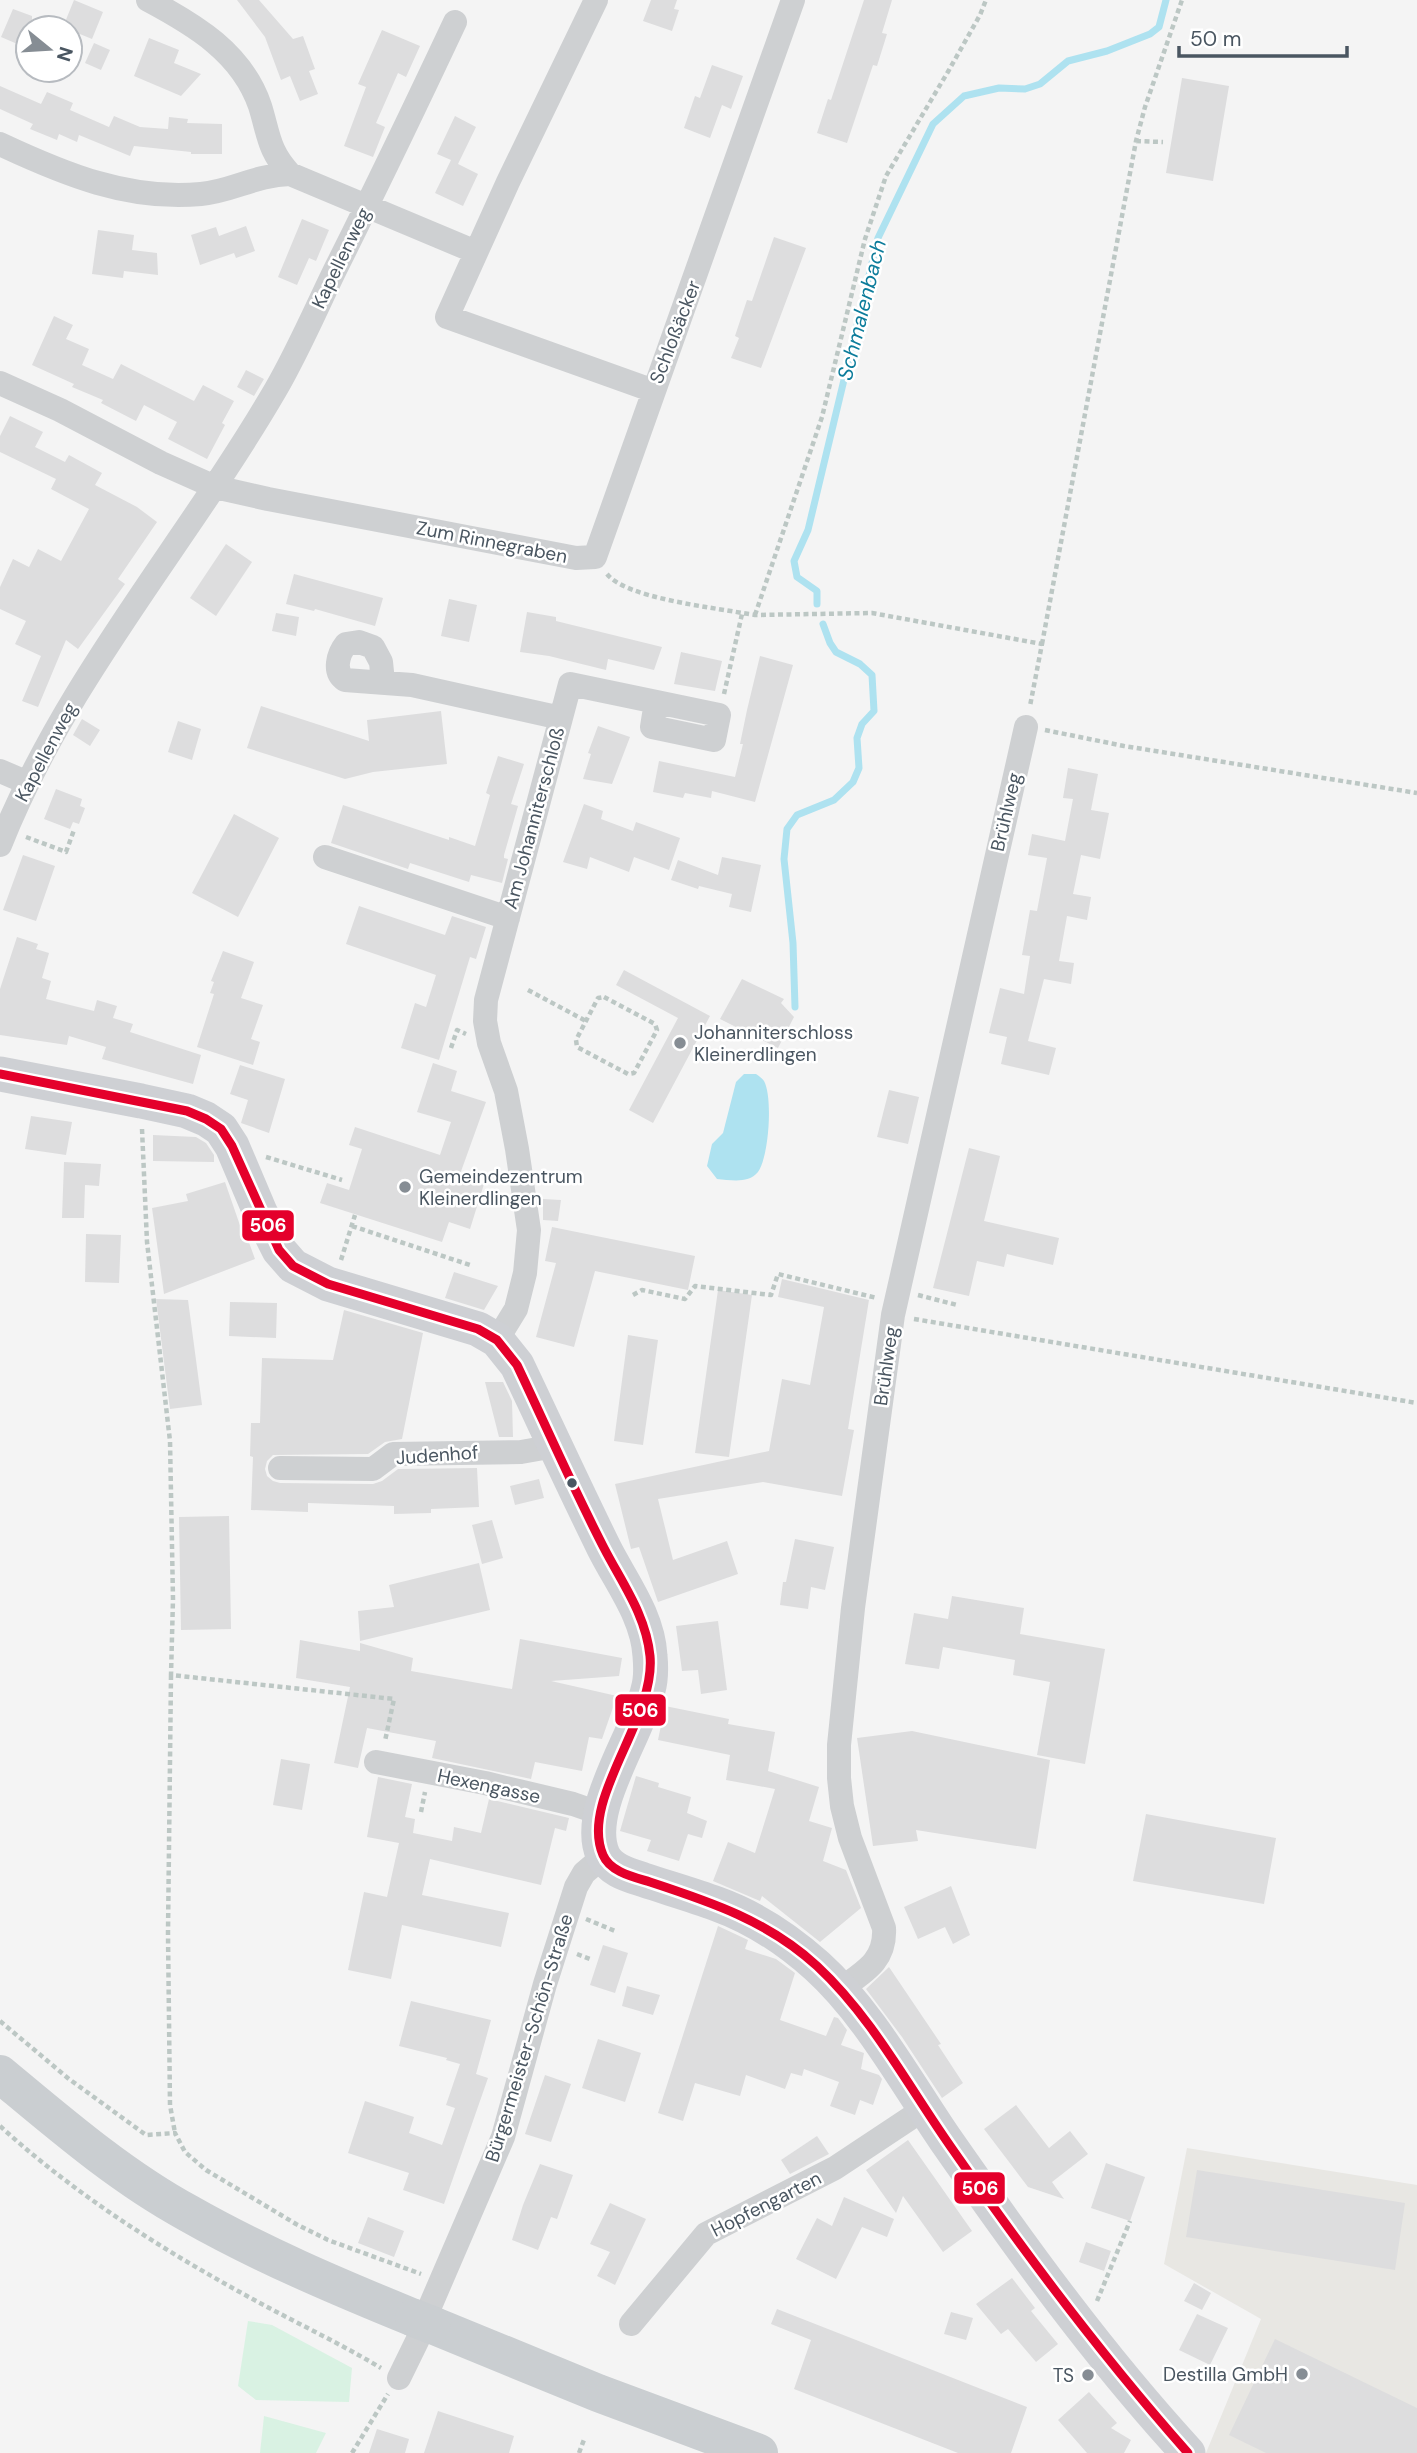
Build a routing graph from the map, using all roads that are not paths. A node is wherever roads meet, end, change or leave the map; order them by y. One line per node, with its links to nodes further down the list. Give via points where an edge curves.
1 (148, 0): 6 (street, via 198,28 233,58 250,82 271,148)
2 (596, 0): 8 (street, Schloßäcker)
3 (793, 0): 10 (street, Schloßäcker)
4 (455, 22): 7 (street, Kapellenweg)
5 (0, 144): 6 (street, via 80,179 143,191 203,194 270,174)
6 (290, 174): 7 (street)
7 (367, 206): 8 (street); 11 (street, Kapellenweg, via 278,387)
8 (476, 252): 10 (street, Schloßäcker, via 447,317)
9 (0, 383): 11 (street)
10 (654, 391): 11 (street, Zum Rinnegraben, via 595,557 563,555)
11 (215, 487): 17 (street, Kapellenweg, via 111,640)
12 (383, 682): 14 (street, Am Johanniterschloß)
13 (719, 715): 14 (street, Am Johanniterschloß, via 570,684)
14 (561, 718): 20 (street, Am Johanniterschloß)
15 (1026, 727): 28 (street, Brühlweg, via 896,1303 861,1539 839,1745 842,1806 884,1928 884,1940 876,1961)
16 (0, 771): 17 (street)
17 (28, 783): 18 (street, Kapellenweg)
18 (3, 838)
19 (326, 858): 20 (street, Am Johanniterschloß)
20 (508, 918): 22 (street, Am Johanniterschloß, via 486,1000 485,1021 506,1091 529,1230 516,1309)
21 (0, 1074): 22 (street, via 187,1111 206,1119 221,1129 232,1146 279,1250 293,1266 333,1285 478,1329)
22 (497, 1340): 23 (street, via 517,1365)
23 (555, 1446): 24 (street, Judenhof, via 521,1452 393,1454 373,1469); 26 (street, via 648,1637 649,1688)
24 (280, 1468)
25 (378, 1763): 26 (street, Hexengasse, via 485,1783)
26 (602, 1814): 27 (street, via 599,1830)
27 (604, 1856): 28 (street, via 624,1873 747,1917 787,1942); 31 (street, Bürgermeister-Schön-Straße, via 576,1887 503,2137)
28 (839, 1990): 30 (street)
29 (0, 2074): 31 (main road, via 114,2164 186,2213 349,2291)
30 (924, 2109): 32 (street, Hopfengarten, via 835,2168 706,2234); 35 (street, via 1052,2290 1139,2400)
31 (425, 2321): 33 (street, Bürgermeister-Schön-Straße); 34 (main road)
32 (631, 2324)
33 (399, 2378)
34 (759, 2453)
35 (1188, 2453)

